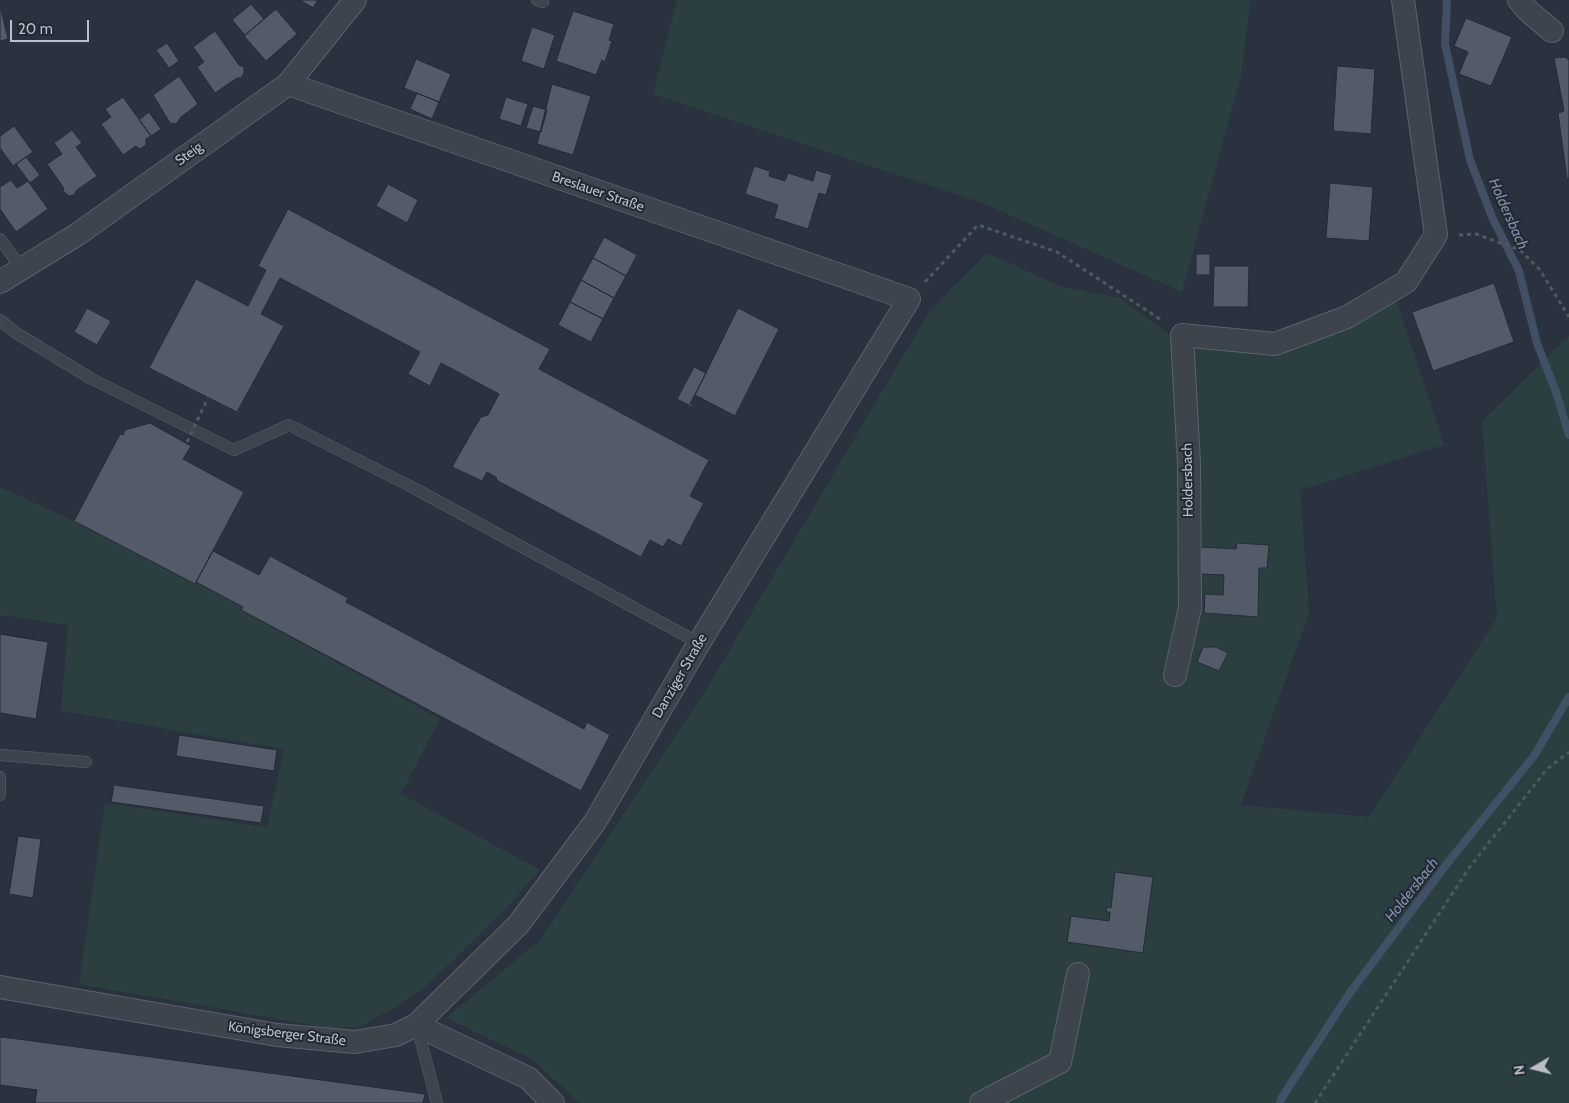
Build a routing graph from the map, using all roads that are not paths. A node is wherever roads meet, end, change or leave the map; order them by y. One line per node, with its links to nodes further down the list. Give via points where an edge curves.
1 (355, 0): 5 (street, Steig)
2 (1403, 0): 12 (street, Holdersbach, via 1436,236 1406,282 1347,317 1275,344 1182,335 1189,464 1190,608)
3 (1519, 0): 4 (street)
4 (1552, 31)
5 (288, 84): 7 (street, Steig, via 78,234); 9 (street, Breslauer Straße)
6 (0, 239): 7 (lane)
7 (22, 269): 8 (street, Steig)
8 (0, 282)
9 (909, 299): 11 (street, Danziger Straße)
10 (0, 320): 11 (lane, via 92,379 234,450 289,425 410,486)
11 (699, 643): 19 (street, Danziger Straße, via 595,822 574,852 518,925)
12 (1175, 675)
13 (0, 755): 14 (lane)
14 (86, 762)
15 (0, 777): 16 (lane)
16 (0, 795)
17 (1078, 974): 22 (street, via 1060,1062)
18 (0, 986): 19 (street, Königsberger Straße, via 277,1035 355,1042 396,1035)
19 (416, 1025): 20 (lane); 21 (street, via 528,1078)
20 (437, 1103)
21 (553, 1103)
22 (981, 1103)

